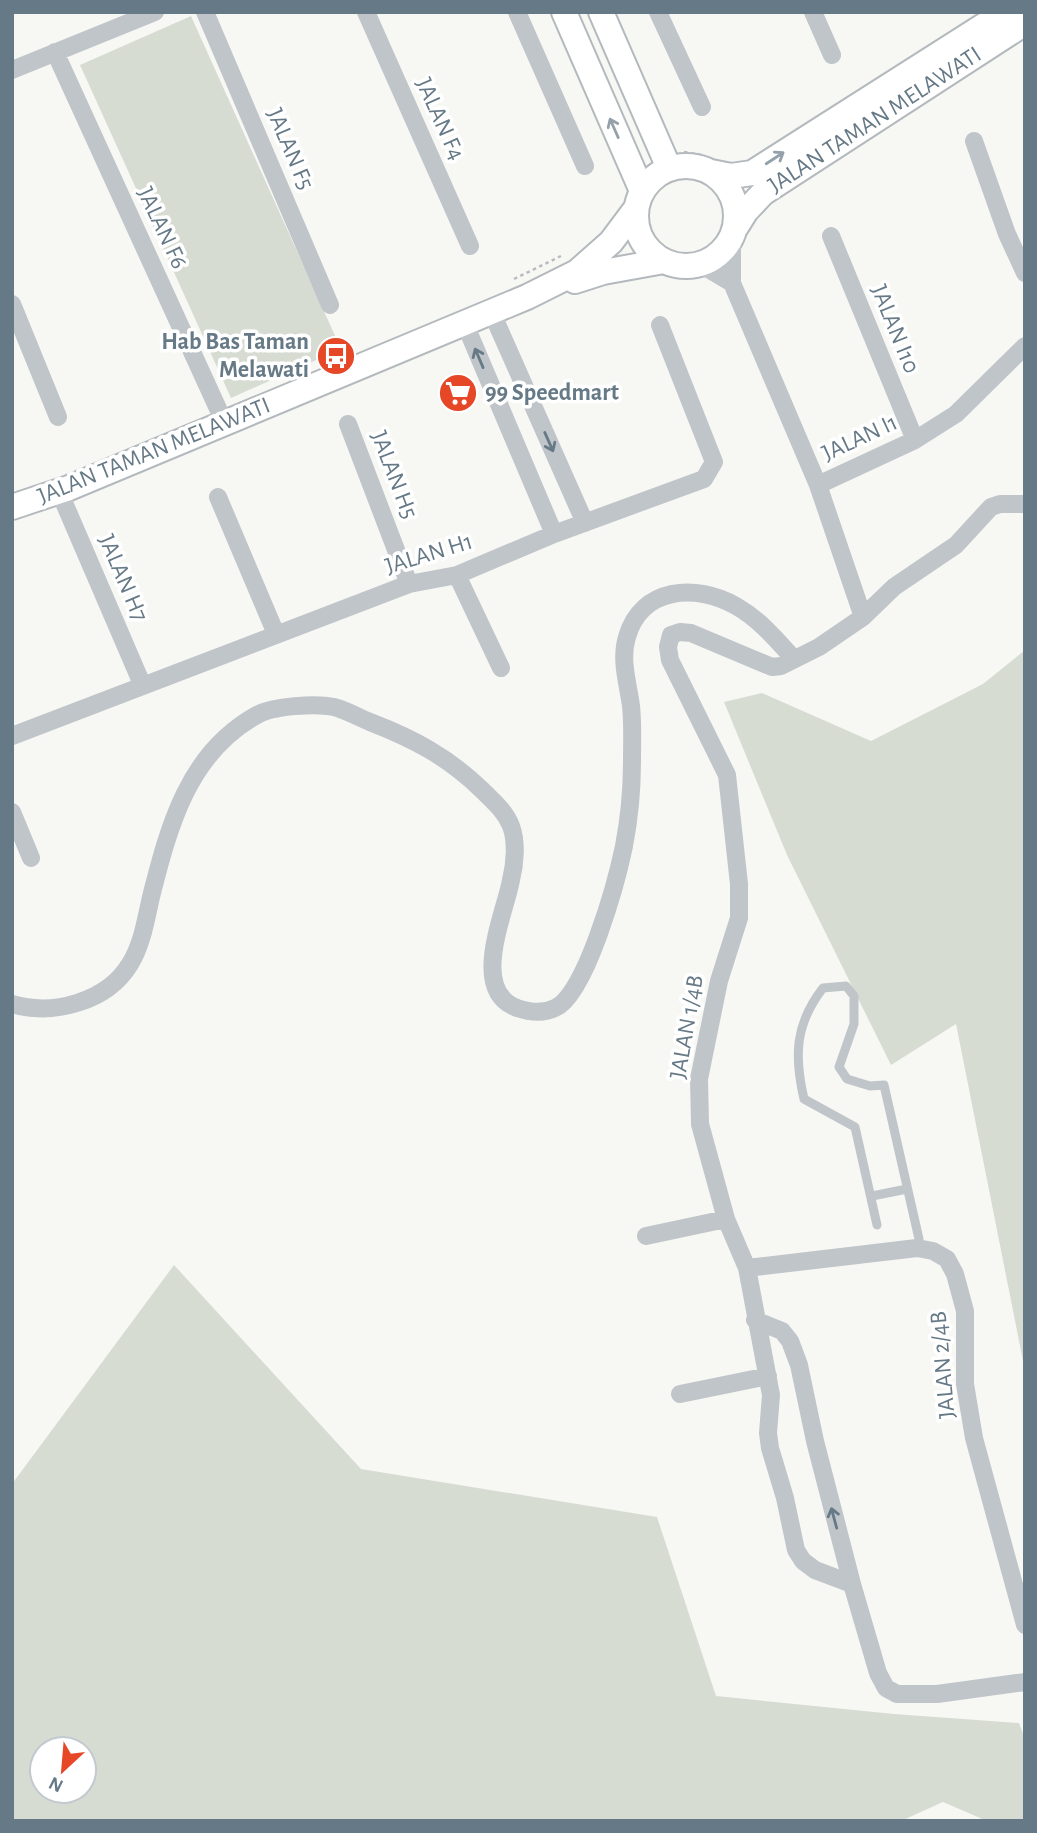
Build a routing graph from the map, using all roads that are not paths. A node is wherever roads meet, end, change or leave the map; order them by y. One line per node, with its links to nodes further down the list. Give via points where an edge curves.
1 (155, 12): 12 (street)
2 (205, 12): 30 (street, JALAN F5)
3 (366, 12): 23 (street, JALAN F4)
4 (517, 12): 17 (street)
5 (564, 12): 20 (main road, one-way to 5)
6 (601, 12): 18 (main road)
7 (658, 12): 15 (street)
8 (813, 12): 13 (street)
9 (1005, 12): 11 (main road, JALAN TAMAN MELAWATI)
10 (1025, 23): 11 (main road, JALAN TAMAN MELAWATI)
11 (982, 27): 19 (main road, JALAN TAMAN MELAWATI, one-way to 11, via 731,176 752,173); 21 (main road, JALAN TAMAN MELAWATI, via 763,193)
12 (55, 52): 14 (street); 36 (street, JALAN F6)
13 (832, 55)
14 (12, 70)
15 (702, 107)
16 (974, 141): 26 (street)
17 (585, 166)
18 (669, 168): 19 (main road, via 691,165); 20 (main road, via 653,177)
19 (711, 172): 21 (main road, via 727,186 736,206)
20 (638, 200): 24 (main road, via 636,226 641,239); 28 (main road, JALAN TAMAN MELAWATI, via 611,242 577,272)
21 (734, 232): 25 (main road, via 725,247); 27 (street, JALAN I1)
22 (831, 236): 38 (street, JALAN I10)
23 (470, 246)
24 (664, 261): 25 (main road, via 681,266); 28 (main road, JALAN TAMAN MELAWATI, via 603,272)
25 (700, 264): 27 (street)
26 (1025, 273)
27 (732, 283): 39 (street, JALAN I1)
28 (527, 297): 31 (main road, JALAN TAMAN MELAWATI)
29 (12, 304): 35 (street)
30 (330, 305)
31 (492, 313): 32 (main road, JALAN TAMAN MELAWATI); 44 (street, one-way to 44)
32 (465, 324): 36 (main road, JALAN TAMAN MELAWATI); 45 (street, one-way to 32)
33 (660, 325): 44 (street, JALAN H1, via 714,462 704,479)
34 (1025, 346): 38 (street, JALAN I1, via 956,414)
35 (58, 417)
36 (225, 424): 40 (main road, JALAN TAMAN MELAWATI)
37 (348, 424): 47 (street, JALAN H5)
38 (915, 440): 39 (street, JALAN I1)
39 (818, 485): 48 (street)
40 (59, 491): 43 (main road, JALAN TAMAN MELAWATI); 52 (street, JALAN H7)
41 (218, 497): 49 (street)
42 (1025, 504): 48 (street, JALAN 1/4B, via 991,507 956,545 894,587)
43 (12, 507)
44 (585, 523): 45 (street, JALAN H1)
45 (554, 534): 46 (street, JALAN H1)
46 (457, 575): 47 (street, JALAN H1); 51 (street)
47 (409, 584): 49 (street, JALAN H1)
48 (863, 617): 50 (street, JALAN 1/4B, via 819,647)
49 (276, 634): 52 (street, JALAN H1)
50 (793, 658): 56 (street, via 744,612 703,594 672,593 646,604 634,620 624,662 632,767 624,844 584,974 570,998 556,1008 534,1013 512,1006 499,994 492,976 512,880 513,832 505,813 460,769 426,746 331,706 292,706 261,713 226,737 201,764 182,798 163,852 141,940 130,965 112,984 80,1003 46,1009); 59 (street, JALAN 1/4B, via 772,667 706,638 680,632 671,635 668,647 670,660 727,775 732,813 739,918 719,981 699,1079 700,1124)
51 (501, 668)
52 (142, 684): 53 (street, JALAN H1)
53 (14, 730)
54 (12, 811): 55 (street)
55 (31, 858)
56 (12, 1004)
57 (907, 1189): 58 (lane); 58 (lane, via 884,1085 847,1079 839,1068 854,1024 854,996 846,986 823,988 799,1033 798,1074 804,1099 855,1127); 62 (lane)
58 (872, 1196): 60 (lane)
59 (726, 1219): 61 (street); 63 (street, JALAN 1/4B)
60 (877, 1225)
61 (646, 1236)
62 (917, 1248): 63 (street); 68 (street, JALAN 2/4B, via 947,1259 958,1286 965,1311 965,1384 975,1438)
63 (747, 1268): 64 (street, JALAN 1/4B)
64 (755, 1320): 65 (street, JALAN 1/4B); 67 (street, one-way to 64, via 799,1365 782,1331)
65 (768, 1376): 66 (street); 67 (street, JALAN 1/4B, via 770,1448 796,1550 815,1570)
66 (680, 1394)
67 (852, 1584): 69 (street, via 886,1688 897,1694 937,1694)
68 (1025, 1625)
69 (1025, 1682)

